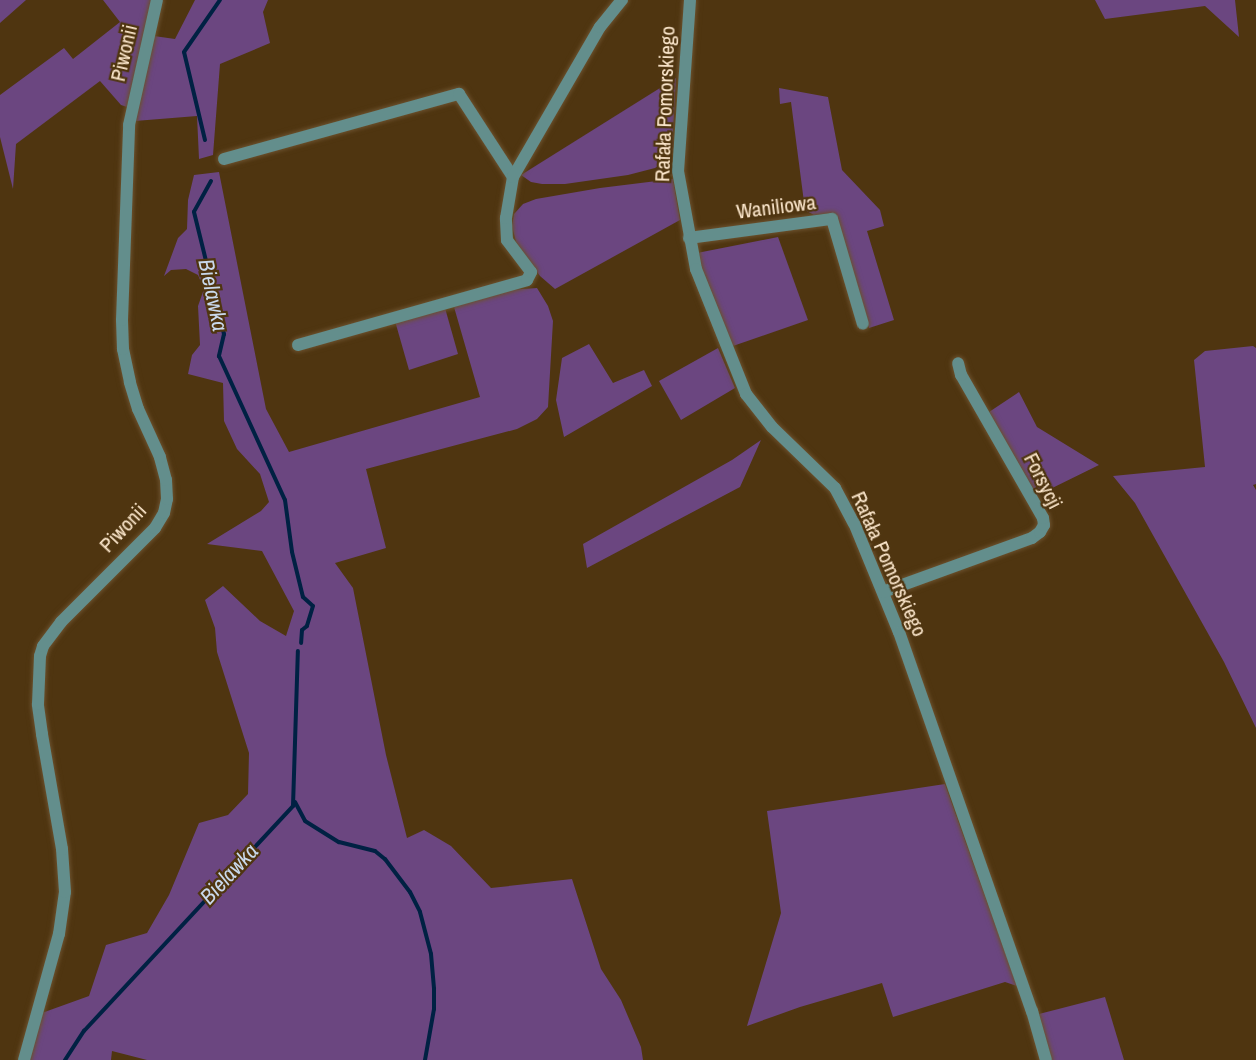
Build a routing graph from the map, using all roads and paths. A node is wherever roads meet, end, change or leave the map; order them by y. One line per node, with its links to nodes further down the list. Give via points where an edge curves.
1 (157, 0): 11 (street, Piwonii, via 129,125 122,321 130,382 160,457 167,499 155,528 61,622 40,656 38,704 62,849 65,892 59,934)
2 (622, 0): 5 (street, via 600,27)
3 (690, 0): 6 (street, Rafała Pomorskiego, via 678,171)
4 (224, 159): 5 (street, via 459,94)
5 (513, 177): 8 (street, via 506,218 507,240 531,272 527,280)
6 (689, 238): 7 (street, Waniliowa, via 832,219); 10 (street, Rafała Pomorskiego, via 709,306 746,394 772,427 835,488)
7 (863, 324)
8 (298, 345)
9 (958, 363): 10 (street, Forsycji, via 1044,525 1032,538)
10 (883, 592): 12 (street, Rafała Pomorskiego)
11 (24, 1060)
12 (1046, 1060)

